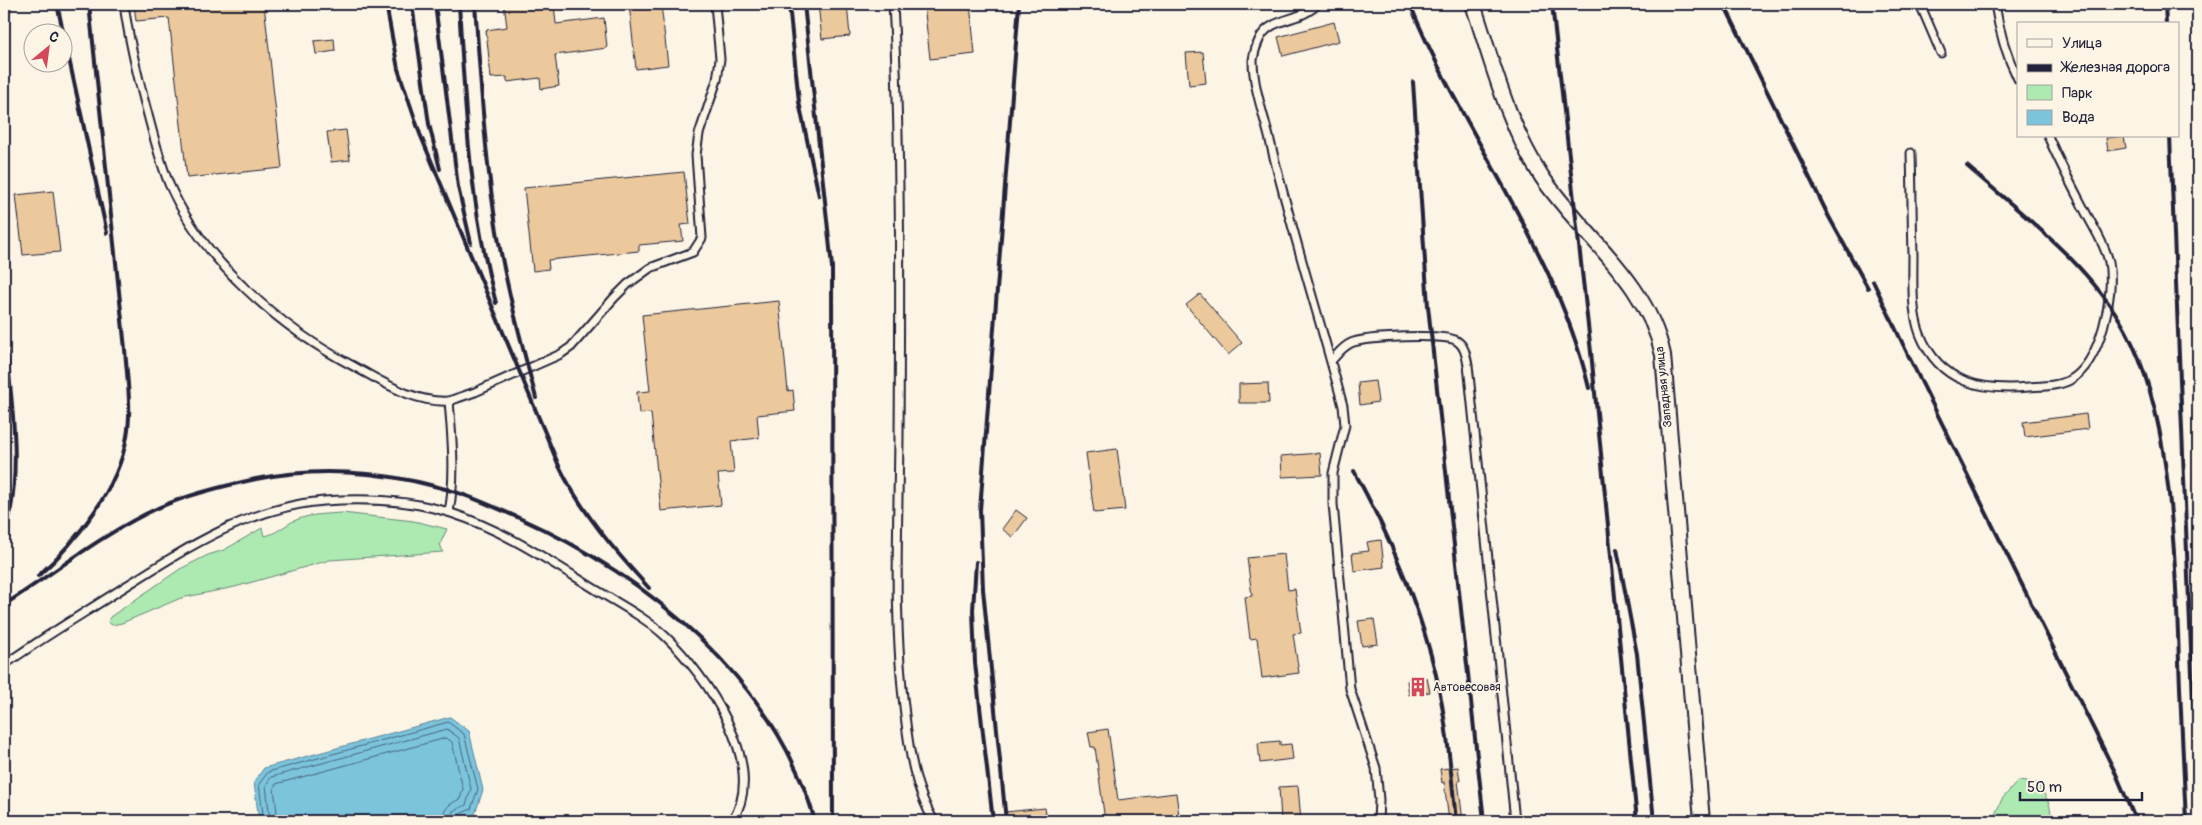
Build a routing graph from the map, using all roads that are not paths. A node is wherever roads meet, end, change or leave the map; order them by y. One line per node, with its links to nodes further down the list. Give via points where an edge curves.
1 (124, 4): 15 (lane, via 133,63 158,155 183,210 225,267 256,299 318,348 412,396 438,402)
2 (715, 4): 15 (lane, via 720,59 712,99 699,134 697,176 702,238 698,246 693,252 663,262 640,275 561,354)
3 (893, 4): 19 (lane, via 898,101 898,646 906,726 916,778)
4 (1064, 4): 5 (lane)
5 (1072, 4)
6 (1317, 4): 14 (lane, via 1307,12 1276,22 1266,29 1253,59 1276,164)
7 (1473, 4): 22 (street, Западная улица, via 1504,97 1530,156 1557,197 1624,274 1659,337 1664,364)
8 (1920, 4): 10 (lane)
9 (1995, 4): 11 (lane, via 2001,38)
10 (1941, 53)
11 (2017, 77)
12 (2049, 138): 13 (lane, via 2105,249 2110,278 2109,304 2092,356 2071,379 2056,385 1992,388 1974,385 1946,371 1928,350 1920,333 1913,297)
13 (1911, 153)
14 (1331, 362): 20 (lane, via 1344,416 1332,488 1348,672 1350,688 1376,768); 21 (lane, via 1340,350 1361,341 1418,336 1449,338 1458,341 1464,350)
15 (450, 401): 16 (lane, via 454,469)
16 (449, 512): 17 (lane, via 422,505 354,500 322,501 268,512 181,552); 18 (lane, via 540,555 644,620 670,641 715,700 738,748 743,769 742,795)
17 (4, 664)
18 (735, 820)
19 (934, 821)
20 (1378, 821)
21 (1515, 821)
22 (1702, 821)

